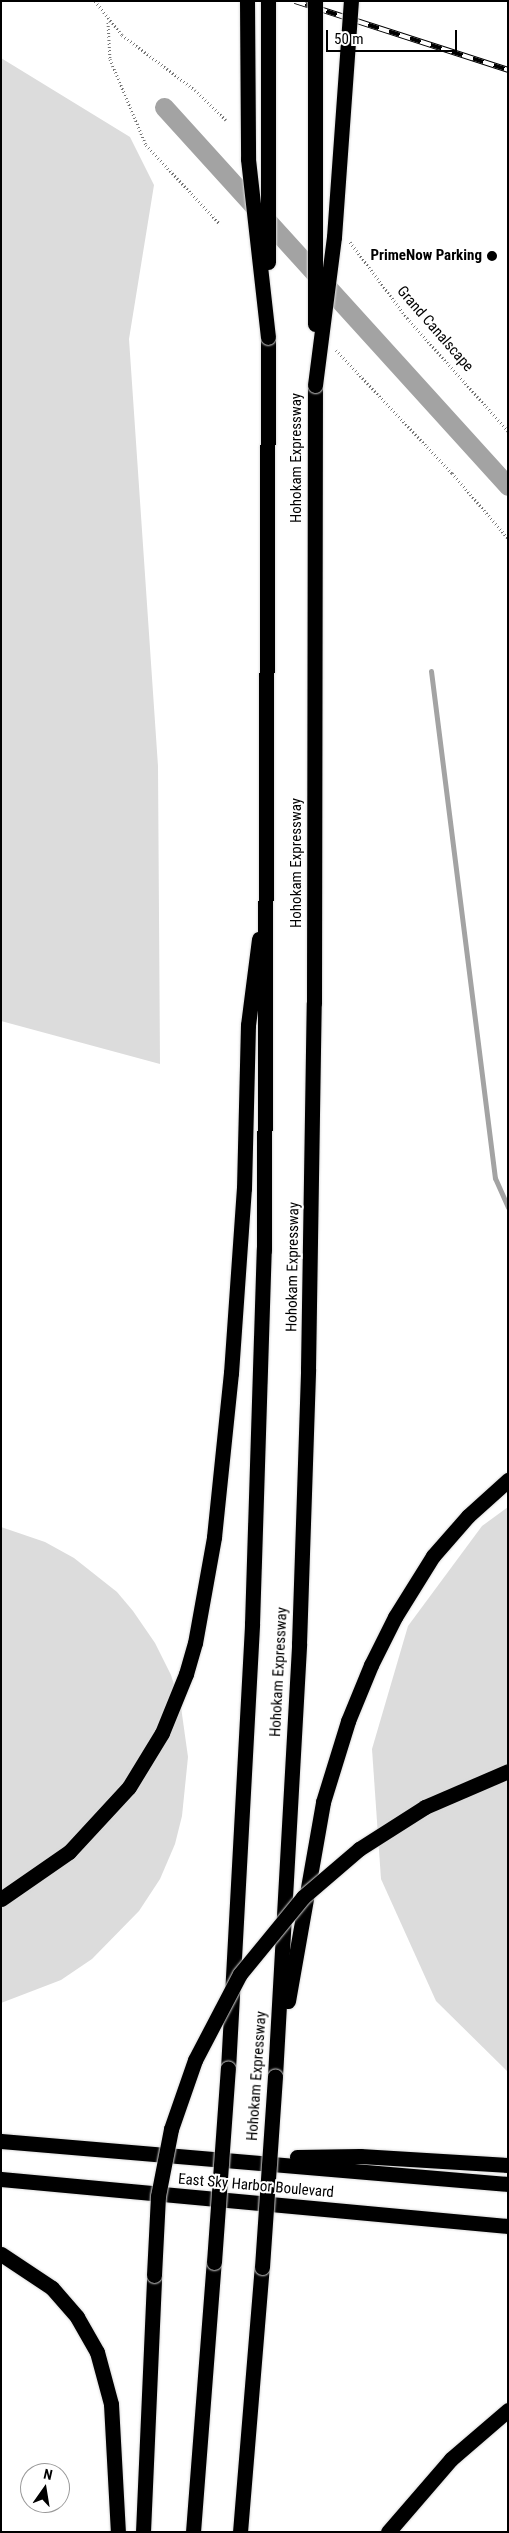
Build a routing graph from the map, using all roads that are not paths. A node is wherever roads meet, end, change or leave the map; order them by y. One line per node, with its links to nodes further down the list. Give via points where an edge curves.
1 (247, 1): 5 (highway, bridge, via 248,159)
2 (268, 1): 5 (highway, Hohokam Expressway, bridge)
3 (315, 1): 6 (highway, Hohokam Expressway, bridge)
4 (351, 1): 6 (highway, bridge, via 334,237)
5 (268, 338): 7 (highway, Hohokam Expressway)
6 (315, 385): 11 (highway, Hohokam Expressway, via 314,1002 308,1369 299,1644)
7 (268, 873): 10 (highway, via 248,1025 244,1188 231,1373 214,1537 195,1643 184,1682 162,1733 129,1787 68,1852); 22 (highway, Hohokam Expressway, bridge, via 264,1250 256,1495 228,2069)
8 (508, 1480): 11 (highway, via 462,1522 421,1574 383,1640 348,1721 317,1829)
9 (508, 1771): 21 (highway, bridge, via 425,1807 359,1849 303,1897 240,1974 194,2060 171,2129 158,2196)
10 (1, 1899)
11 (276, 2076): 23 (highway, Hohokam Expressway, bridge)
12 (1, 2141): 13 (highway, East Sky Harbor Boulevard)
13 (209, 2158): 14 (highway, via 360,2156); 16 (highway, East Sky Harbor Boulevard)
14 (508, 2165)
15 (1, 2179): 17 (highway, East Sky Harbor Boulevard)
16 (508, 2184)
17 (508, 2226)
18 (1, 2254): 20 (highway, via 52,2288 77,2317 97,2352 111,2404)
19 (508, 2410): 24 (highway, via 451,2459)
20 (118, 2532)
21 (143, 2532)
22 (193, 2532)
23 (240, 2532)
24 (388, 2532)

